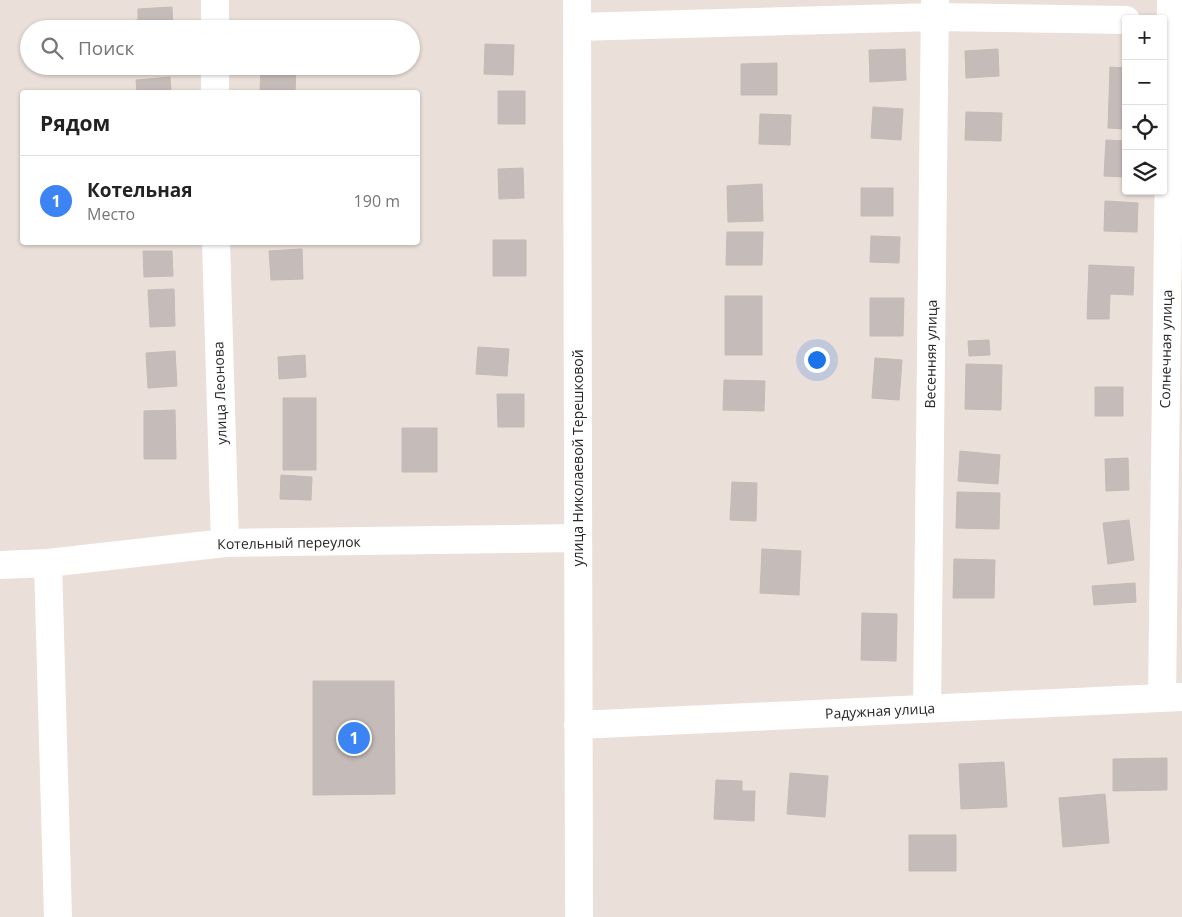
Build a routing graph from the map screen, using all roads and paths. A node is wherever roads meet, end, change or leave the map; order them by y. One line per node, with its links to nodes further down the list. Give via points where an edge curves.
1 (215, 0): 5 (street)
2 (577, 0): 7 (street, улица Николаевой Терешковой)
3 (935, 9): 6 (street); 7 (street); 16 (street, Весенняя улица)
4 (1172, 15): 15 (street, Солнечная улица)
5 (215, 20)
6 (1122, 20)
7 (577, 27): 11 (street, улица Николаевой Терешковой)
8 (215, 75): 9 (street)
9 (215, 90)
10 (216, 245): 12 (street, улица Леонова)
11 (578, 538): 12 (street, Котельный переулок); 17 (street, улица Николаевой Терешковой)
12 (225, 543): 13 (street, Котельный переулок)
13 (48, 563): 14 (street, Котельный переулок); 18 (street)
14 (0, 565)
15 (1172, 697): 16 (street, Радужная улица)
16 (927, 709): 17 (street, Радужная улица)
17 (578, 725): 19 (street, улица Николаевой Терешковой)
18 (58, 917)
19 (579, 917)

